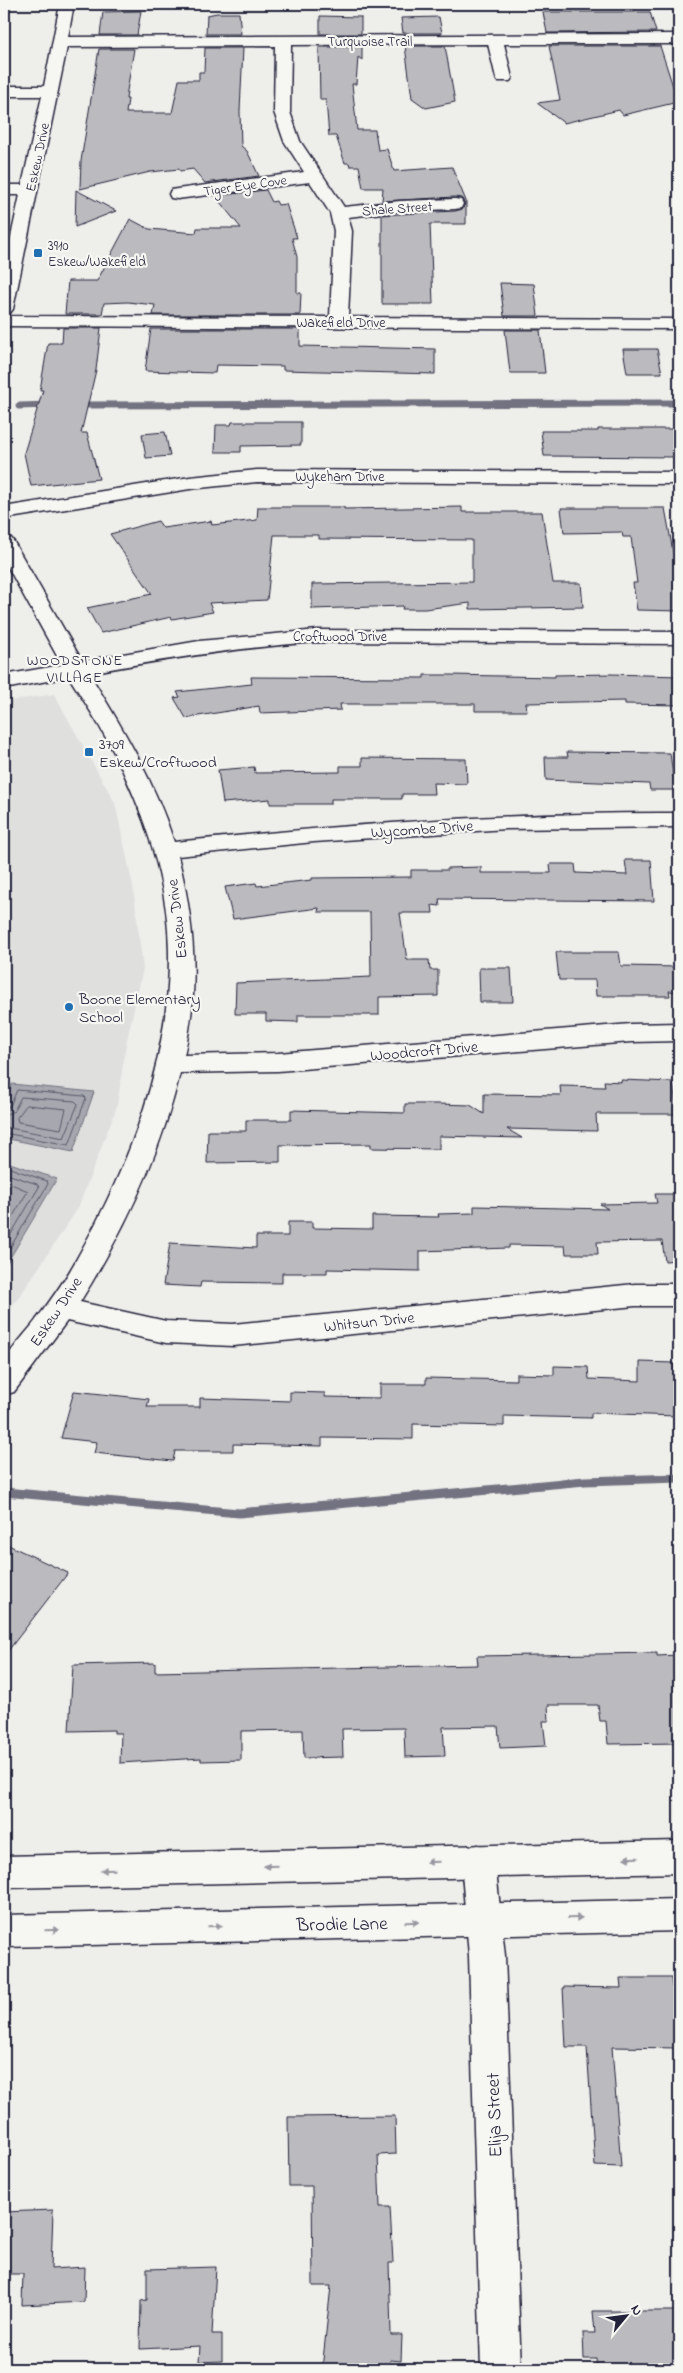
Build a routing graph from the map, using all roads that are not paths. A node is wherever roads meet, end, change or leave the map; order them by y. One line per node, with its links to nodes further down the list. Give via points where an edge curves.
1 (67, 4): 5 (street, Eskew Drive)
2 (679, 39): 3 (street, Turquoise Trail)
3 (495, 40): 4 (street, Turquoise Trail); 6 (street)
4 (283, 41): 5 (street, Turquoise Trail); 9 (street, via 282,112 292,141)
5 (61, 42): 8 (street, Eskew Drive)
6 (504, 78)
7 (4, 91): 8 (street)
8 (51, 91): 11 (street, Eskew Drive)
9 (314, 176): 12 (street, Tiger Eye Cove); 14 (street)
10 (4, 190): 11 (street)
11 (30, 190): 15 (street, Eskew Drive)
12 (177, 194)
13 (456, 204): 14 (street, Shale Street)
14 (339, 213): 17 (street, via 342,231)
15 (4, 309)
16 (4, 321): 17 (street, Wakefield Drive)
17 (339, 322): 18 (street, Wakefield Drive)
18 (679, 324)
19 (679, 478): 20 (street, Wykeham Drive, via 257,476)
20 (4, 513)
21 (4, 542): 23 (street, Eskew Drive)
22 (679, 638): 23 (street, Croftwood Drive, via 268,637)
23 (76, 670): 24 (street, Croftwood Drive); 26 (street, Eskew Drive, via 130,761)
24 (4, 682)
25 (679, 820): 26 (street, Wycombe Drive, via 506,822 314,835)
26 (165, 850): 28 (street, Eskew Drive, via 176,900 182,954 179,1009)
27 (679, 1032): 28 (street, Woodcroft Drive, via 630,1033 278,1062)
28 (169, 1064): 30 (street, Eskew Drive, via 143,1152 108,1228)
29 (679, 1296): 30 (street, Whitsun Drive, via 626,1295 233,1335 166,1332)
30 (60, 1308): 31 (street, Eskew Drive)
31 (4, 1384)
32 (679, 1857): 33 (street, one-way to 33)
33 (478, 1861): 34 (street, one-way to 34); 36 (street, Elija Street)
34 (4, 1872)
35 (679, 1915): 36 (street, Brodie Lane, one-way to 35)
36 (483, 1920): 37 (street, Brodie Lane, one-way to 36); 38 (street, Elija Street)
37 (4, 1931)
38 (502, 2369)

